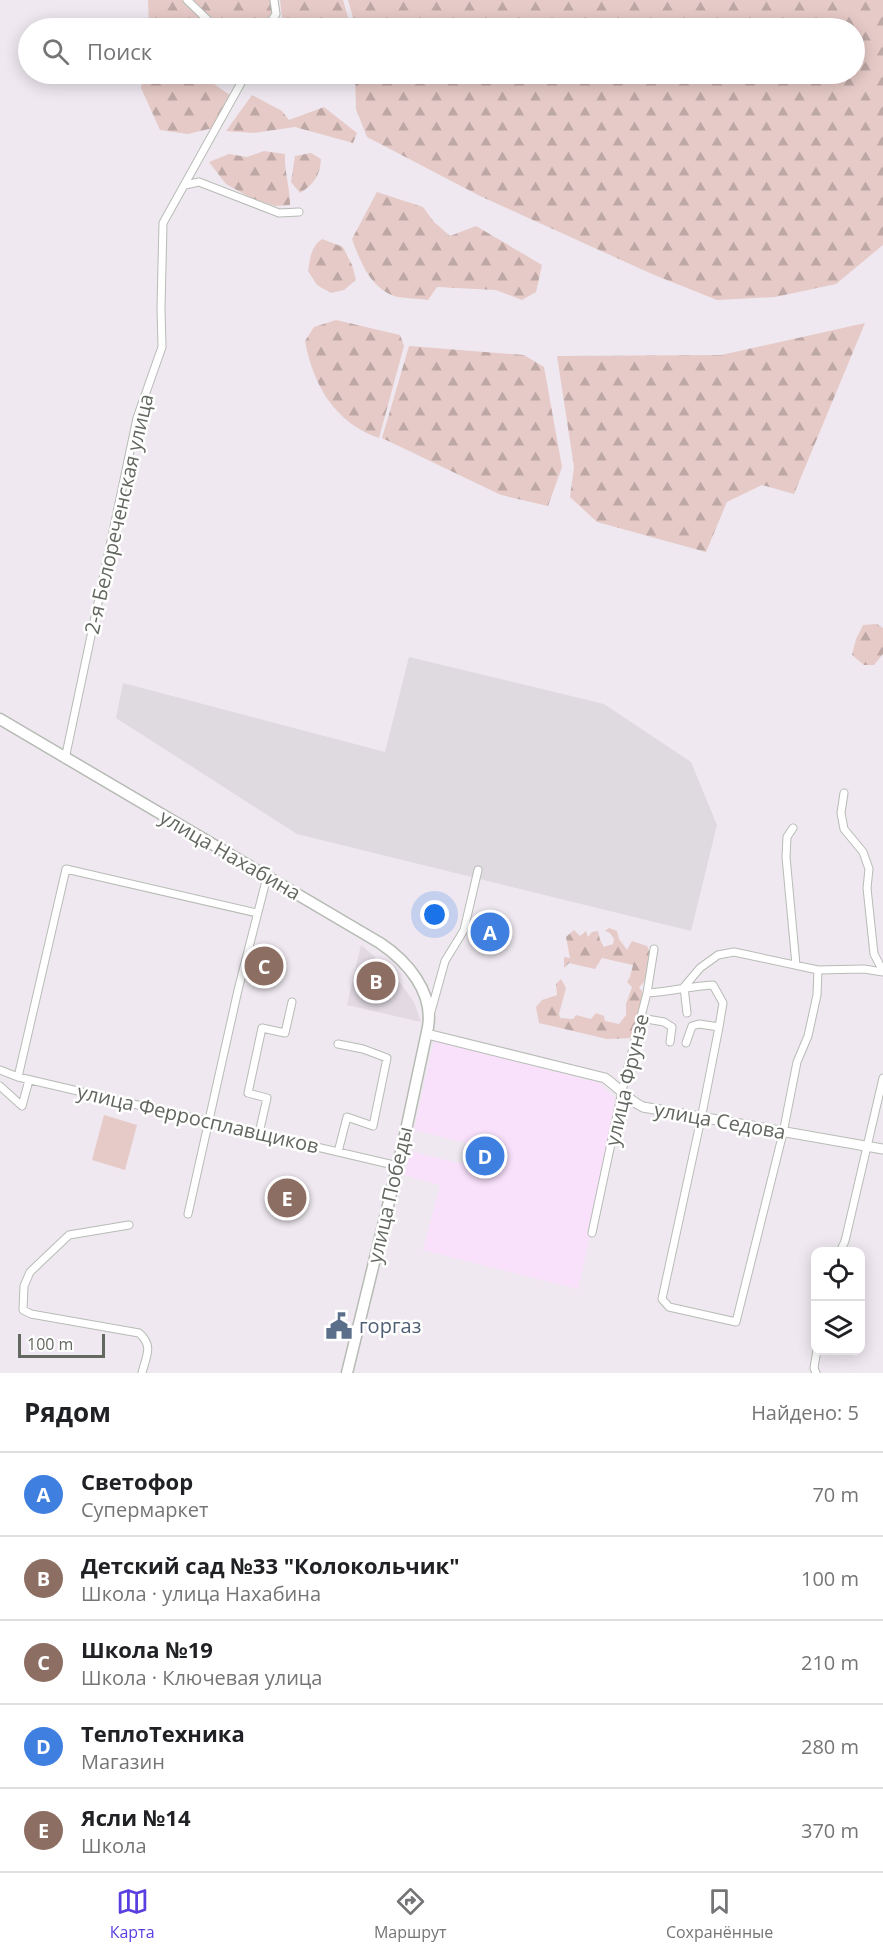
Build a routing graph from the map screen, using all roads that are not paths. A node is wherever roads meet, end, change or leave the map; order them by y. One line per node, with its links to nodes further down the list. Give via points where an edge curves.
1 (187, 0): 3 (street)
2 (274, 0): 4 (street)
3 (206, 18)
4 (273, 18)
5 (241, 84): 6 (street, 2-я Белореченская улица)
6 (185, 185): 7 (street, via 199,182 279,213); 9 (street, 2-я Белореченская улица, via 163,223 162,347 137,418)
7 (299, 212)
8 (0, 719): 9 (main road, улица Нахабина)
9 (65, 759): 13 (main road, улица Нахабина)
10 (844, 793): 18 (street, via 844,829 863,852 869,869 867,888 874,954)
11 (793, 828): 16 (street, via 787,837 786,857)
12 (478, 870): 23 (street, via 464,930 445,961)
13 (267, 877): 14 (street); 23 (main road, улица Нахабина, via 393,951 421,987)
14 (257, 913): 31 (street, via 66,869); 37 (street)
15 (654, 949): 20 (street)
16 (796, 965): 17 (street); 19 (street, via 734,952 718,955)
17 (818, 970): 18 (street); 39 (street, via 817,995 808,1036 797,1062)
18 (883, 972)
19 (684, 987): 20 (street, улица Фрунзе); 22 (street); 25 (street, улица Фрунзе, via 713,985 723,1003)
20 (647, 993): 24 (street, улица Фрунзе)
21 (292, 1002): 38 (street, via 285,1033 262,1028 248,1093 267,1098)
22 (687, 1013)
23 (429, 1017): 26 (main road, улица Победы)
24 (641, 1018): 27 (street, via 672,1027); 35 (street, улица Фрунзе)
25 (719, 1027): 28 (street, via 692,1026); 36 (street)
26 (427, 1034): 35 (street, улица Седова, via 604,1078); 43 (main road, улица Победы)
27 (670, 1041)
28 (686, 1043)
29 (338, 1044): 42 (street, via 387,1058 373,1126 347,1117)
30 (0, 1070): 31 (street, улица Ферросплавщиков)
31 (18, 1077): 33 (street, улица Ферросплавщиков)
32 (883, 1078): 40 (street)
33 (29, 1080): 34 (street, via 22,1106); 37 (street, улица Ферросплавщиков)
34 (0, 1086)
35 (622, 1093): 36 (street, улица Седова, via 643,1107); 46 (street, улица Фрунзе)
36 (701, 1118): 39 (street, улица Седова); 39 (street, via 662,1299 669,1307 736,1322)
37 (208, 1121): 38 (street, улица Ферросплавщиков); 44 (street)
38 (259, 1133): 42 (street, улица Ферросплавщиков)
39 (783, 1133): 40 (street, улица Седова)
40 (866, 1146): 41 (street, улица Седова); 47 (street)
41 (883, 1149)
42 (338, 1152): 43 (street, улица Ферросплавщиков)
43 (398, 1166): 50 (main road, улица Победы)
44 (188, 1214)
45 (129, 1225): 49 (street, via 69,1235 30,1272 24,1286 23,1310 139,1333 149,1349)
46 (592, 1233)
47 (842, 1247)
48 (816, 1355): 51 (street)
49 (141, 1373)
50 (347, 1373)
51 (816, 1373)

